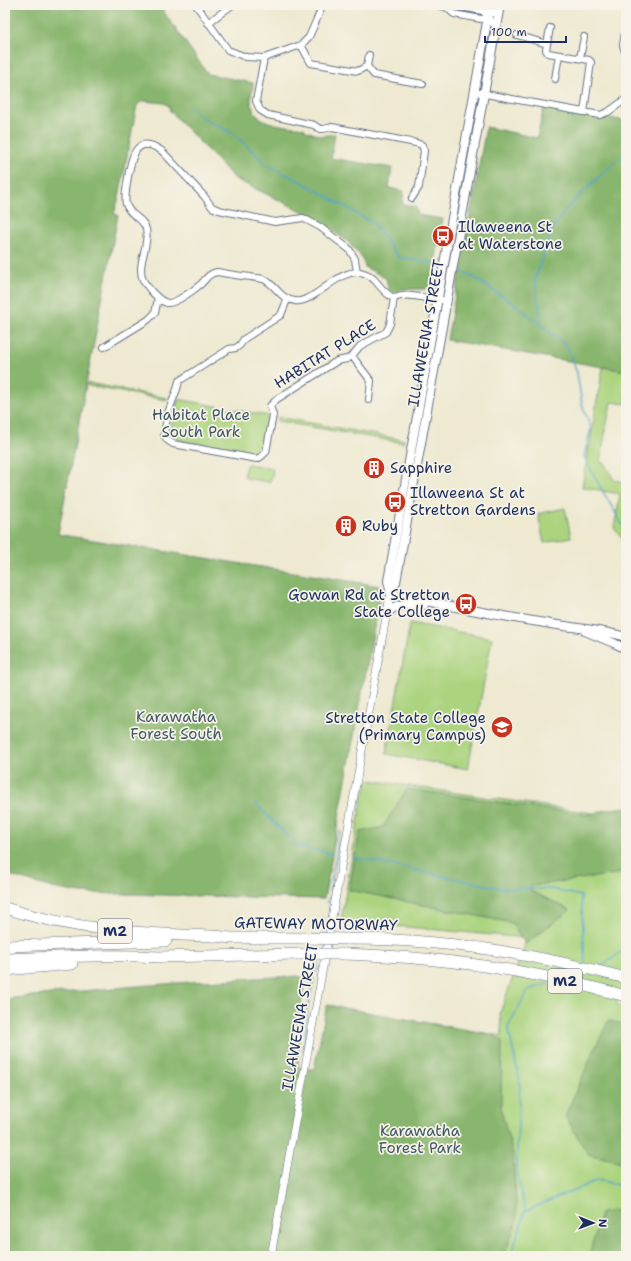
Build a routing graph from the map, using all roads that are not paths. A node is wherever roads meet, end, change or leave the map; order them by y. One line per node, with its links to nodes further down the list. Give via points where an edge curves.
1 (196, 5): 8 (street)
2 (232, 5): 8 (street)
3 (323, 5): 15 (street, via 309,37)
4 (438, 5): 7 (street, via 456,6)
5 (490, 5): 7 (main road, ILLAWEENA STREET)
6 (498, 5): 7 (street, via 494,12); 10 (main road, ILLAWEENA STREET)
7 (484, 15): 10 (street); 24 (main road, ILLAWEENA STREET, via 486,30)
8 (208, 23): 19 (street, via 228,50 246,57)
9 (626, 26): 18 (street, via 623,45)
10 (496, 27): 25 (main road, ILLAWEENA STREET)
11 (550, 28): 14 (street)
12 (517, 35): 14 (street)
13 (584, 37): 20 (street)
14 (547, 44): 17 (street, via 548,53)
15 (301, 45): 19 (street); 21 (street, via 311,63 358,71)
16 (369, 55): 21 (street)
17 (559, 55): 20 (street); 22 (street)
18 (626, 55)
19 (264, 58): 28 (street, via 256,101 260,110 268,115 314,125 322,130 332,127 422,146 424,152 419,187)
20 (580, 58): 27 (street, via 592,62)
21 (367, 66): 23 (street, via 374,75)
22 (555, 79)
23 (423, 84)
24 (475, 92): 25 (street); 33 (main road, ILLAWEENA STREET)
25 (484, 94): 27 (street); 34 (main road, ILLAWEENA STREET)
26 (626, 99): 27 (street, via 604,114)
27 (584, 112)
28 (412, 198)
29 (357, 272): 30 (street, via 355,259 349,249 320,227 304,218 275,222 212,207 162,151 154,145 145,145 138,147 132,157 125,193 126,205 146,227 147,237 141,272 144,281); 31 (street, via 375,280 387,296); 32 (street, via 344,275 299,302)
30 (158, 298): 32 (street, via 168,303 177,300 201,284 210,274 217,272 263,279); 35 (street, via 155,313 148,320)
31 (394, 298): 33 (street, via 409,295); 38 (street, HABITAT PLACE, via 390,324 386,332 360,346)
32 (288, 300): 38 (street, HABITAT PLACE, via 281,315 244,339 236,348 229,349 179,381 164,434 168,440 173,444 257,459 266,452 273,414 270,406 337,361)
33 (437, 300): 34 (street); 37 (main road, ILLAWEENA STREET)
34 (446, 301): 36 (main road, ILLAWEENA STREET)
35 (104, 347)
36 (438, 347): 37 (main road); 41 (main road, ILLAWEENA STREET)
37 (428, 351): 40 (main road, ILLAWEENA STREET)
38 (352, 356): 39 (street, via 371,381)
39 (369, 400)
40 (410, 448): 41 (main road); 42 (main road, ILLAWEENA STREET, via 388,581)
41 (420, 450): 42 (main road, ILLAWEENA STREET, via 396,582)
42 (391, 594): 43 (main road); 44 (street, ILLAWEENA STREET)
43 (447, 605): 44 (main road, via 403,605); 45 (main road)
44 (386, 614): 56 (street, ILLAWEENA STREET)
45 (575, 628): 46 (main road, via 598,630); 47 (main road)
46 (626, 637)
47 (626, 649)
48 (5, 908): 49 (highway, GATEWAY MOTORWAY / M2, via 44,919 101,930)
49 (228, 938): 50 (highway); 54 (highway, GATEWAY MOTORWAY / M2, bridge, via 399,940 436,943 506,952)
50 (5, 946)
51 (159, 957): 52 (highway, GATEWAY MOTORWAY / M2); 53 (highway); 55 (highway, GATEWAY MOTORWAY / M2, bridge, via 344,954 426,959 503,969)
52 (5, 959)
53 (5, 970)
54 (626, 978)
55 (626, 996)
56 (271, 1256)

